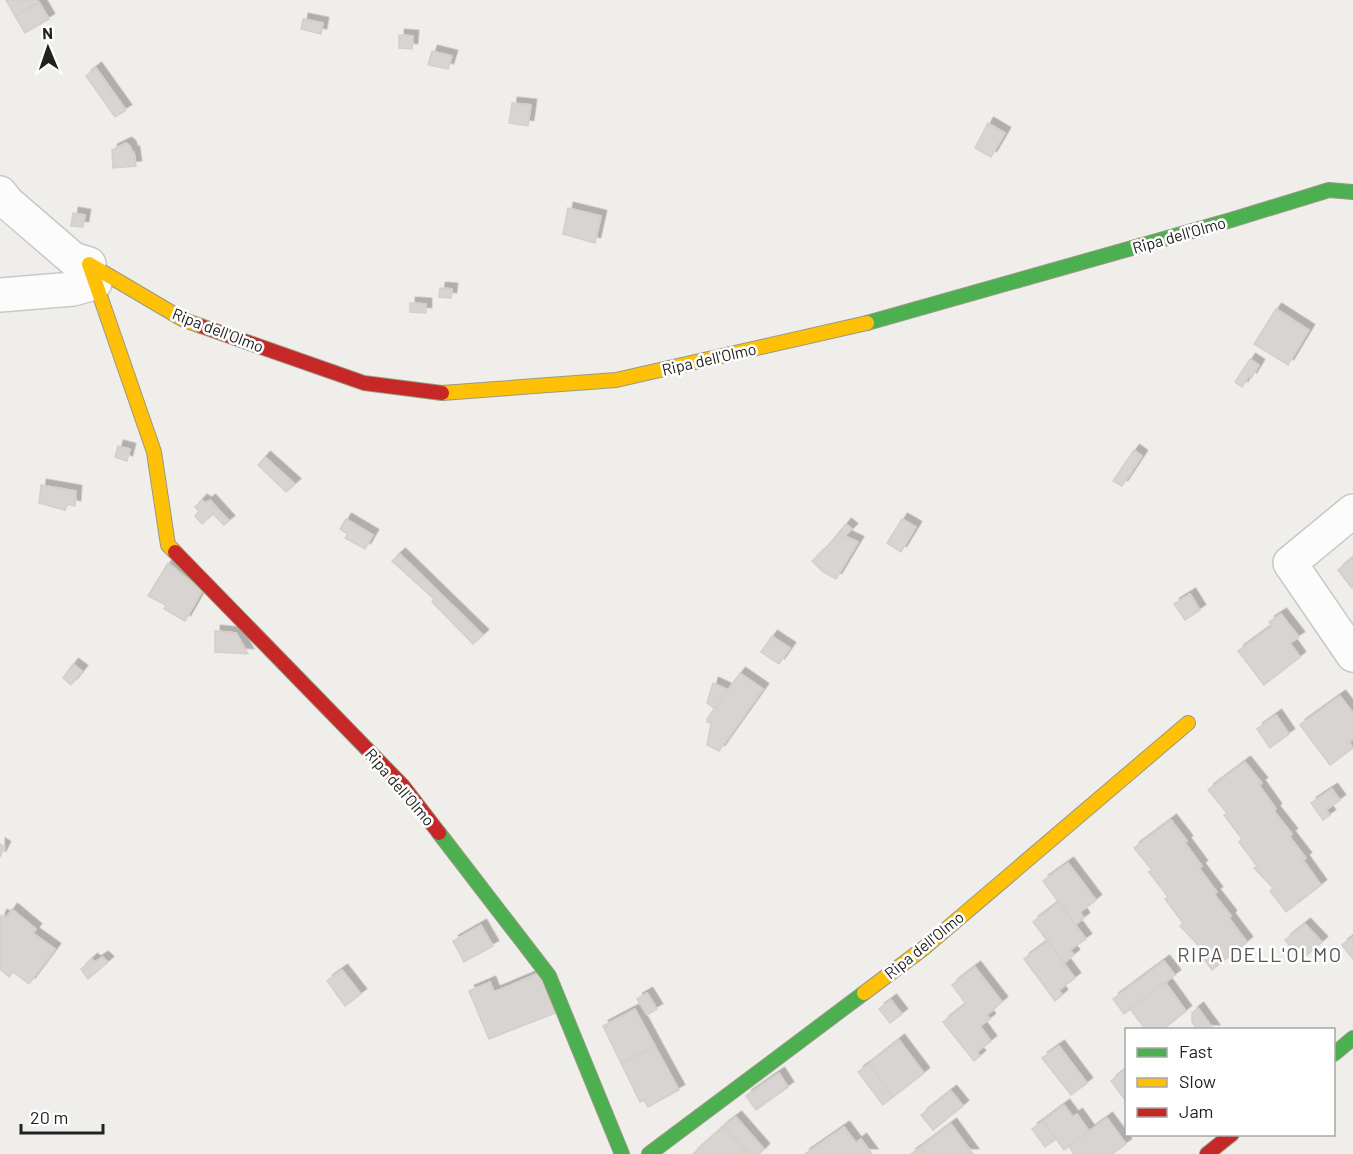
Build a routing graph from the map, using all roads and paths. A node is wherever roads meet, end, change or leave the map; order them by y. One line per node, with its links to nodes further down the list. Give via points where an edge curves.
1 (1353, 192): 3 (street, Ripa dell'Olmo, via 1329,190 834,331 616,380 449,394 364,383 184,320)
2 (0, 193): 3 (street)
3 (92, 273): 4 (street, via 73,289); 11 (street, Ripa dell'Olmo, via 153,452 168,545 403,786 549,976)
4 (0, 295)
5 (1353, 511): 6 (street, via 1290,563)
6 (1353, 655)
7 (1188, 723): 12 (street, Ripa dell'Olmo, via 924,948)
8 (1353, 1038): 9 (street)
9 (1335, 1053)
10 (1230, 1136): 13 (street)
11 (622, 1154)
12 (649, 1154)
13 (1207, 1154)

